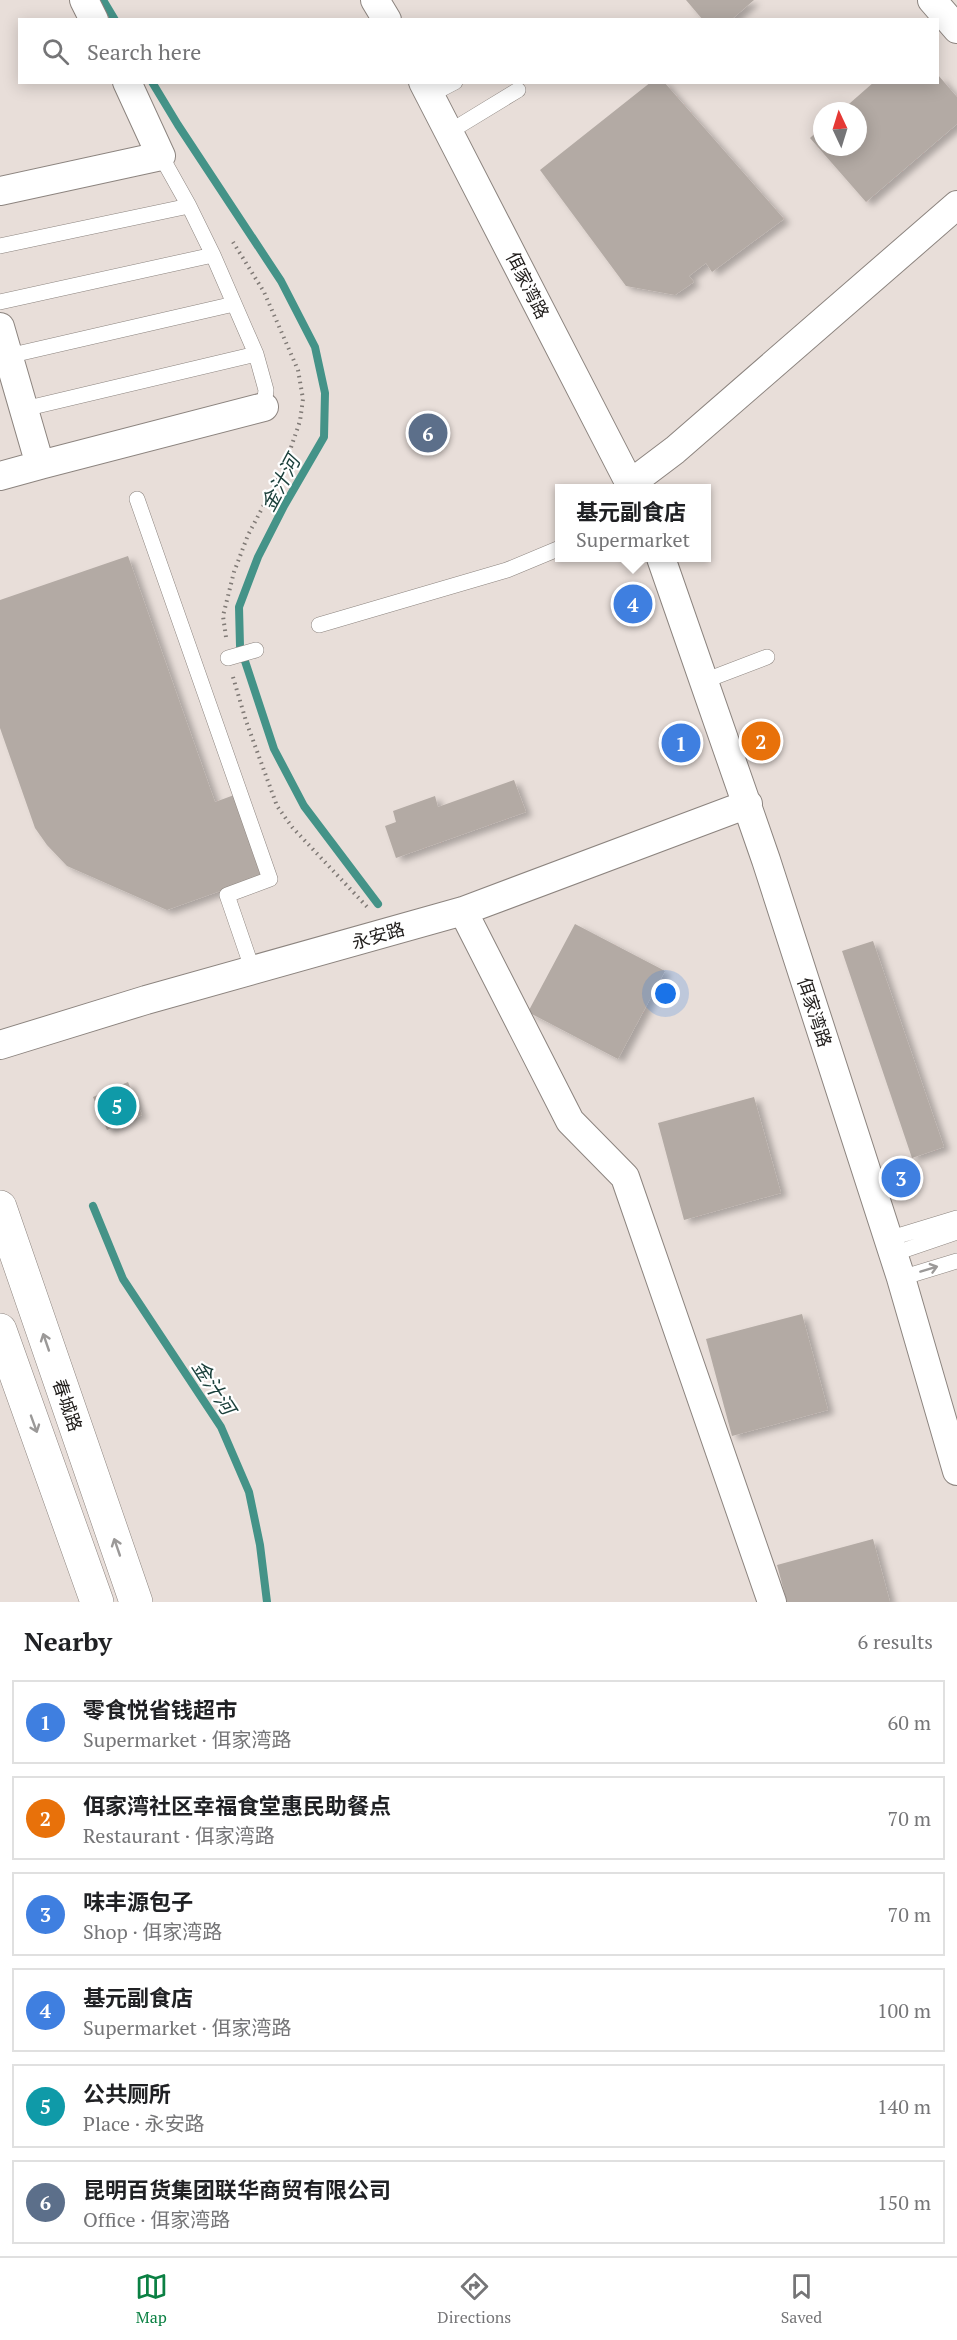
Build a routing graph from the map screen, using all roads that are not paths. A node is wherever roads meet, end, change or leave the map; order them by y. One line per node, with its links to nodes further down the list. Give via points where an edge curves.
1 (84, 0): 4 (street)
2 (375, 0): 5 (street)
3 (932, 0): 6 (street)
4 (93, 18)
5 (386, 18)
6 (957, 29)
7 (447, 84): 9 (lane)
8 (130, 89): 12 (street)
9 (426, 89): 11 (street, 佴家湾路)
10 (518, 90): 11 (lane)
11 (448, 132): 27 (street, 佴家湾路)
12 (161, 156): 13 (street); 15 (lane)
13 (0, 191)
14 (957, 205): 28 (street)
15 (189, 206): 16 (lane); 17 (lane)
16 (0, 246)
17 (213, 255): 18 (lane); 19 (lane)
18 (0, 302)
19 (234, 304): 21 (lane); 22 (lane)
20 (0, 327): 22 (street)
21 (256, 354): 23 (lane, via 266,390); 24 (lane)
22 (9, 356): 24 (street)
23 (264, 407): 25 (street)
24 (24, 409): 25 (street)
25 (40, 465): 26 (street)
26 (0, 476)
27 (630, 484)
28 (633, 484)
29 (137, 499): 39 (lane, via 270,879 227,895)
30 (555, 550): 32 (lane, via 507,570)
31 (662, 562): 36 (street, 佴家湾路)
32 (319, 625)
33 (256, 650): 35 (lane)
34 (767, 657): 36 (lane)
35 (228, 658)
36 (705, 681): 37 (street, 佴家湾路)
37 (748, 804): 38 (street, 永安路); 44 (street, 佴家湾路)
38 (463, 911): 39 (street, 永安路); 50 (street, via 570,1121 625,1177)
39 (253, 971): 40 (street, 永安路)
40 (0, 1045)
41 (0, 1207): 48 (main road, 春城路, one-way to 41)
42 (957, 1218): 44 (lane)
43 (957, 1232): 44 (lane)
44 (894, 1257): 45 (lane, one-way to 45); 47 (street, 佴家湾路)
45 (957, 1261)
46 (0, 1330): 49 (main road, one-way to 49)
47 (957, 1471)
48 (137, 1600)
49 (97, 1602)
50 (772, 1602)

